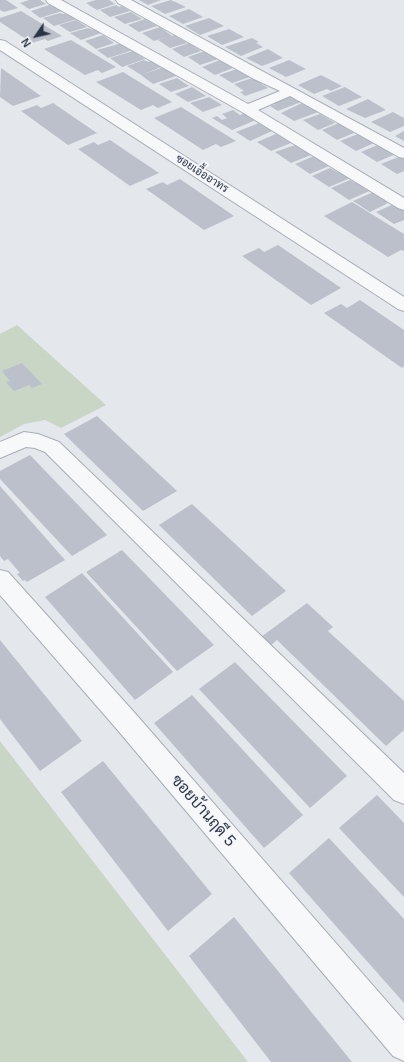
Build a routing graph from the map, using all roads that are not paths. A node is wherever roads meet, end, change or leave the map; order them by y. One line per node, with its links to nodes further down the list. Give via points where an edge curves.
1 (52, 0): 5 (street)
2 (122, 0): 4 (street)
3 (0, 44): 8 (street, ซอยเอื้ออาทร)
4 (291, 91): 5 (street); 6 (street)
5 (247, 108): 7 (street)
6 (404, 154)
7 (404, 205)
8 (404, 305)
9 (0, 451): 11 (street, via 24,439 52,446)
10 (0, 580): 12 (street, ซอยบ้านฤดี 5, via 124,719)
11 (404, 791)
12 (404, 1045)

